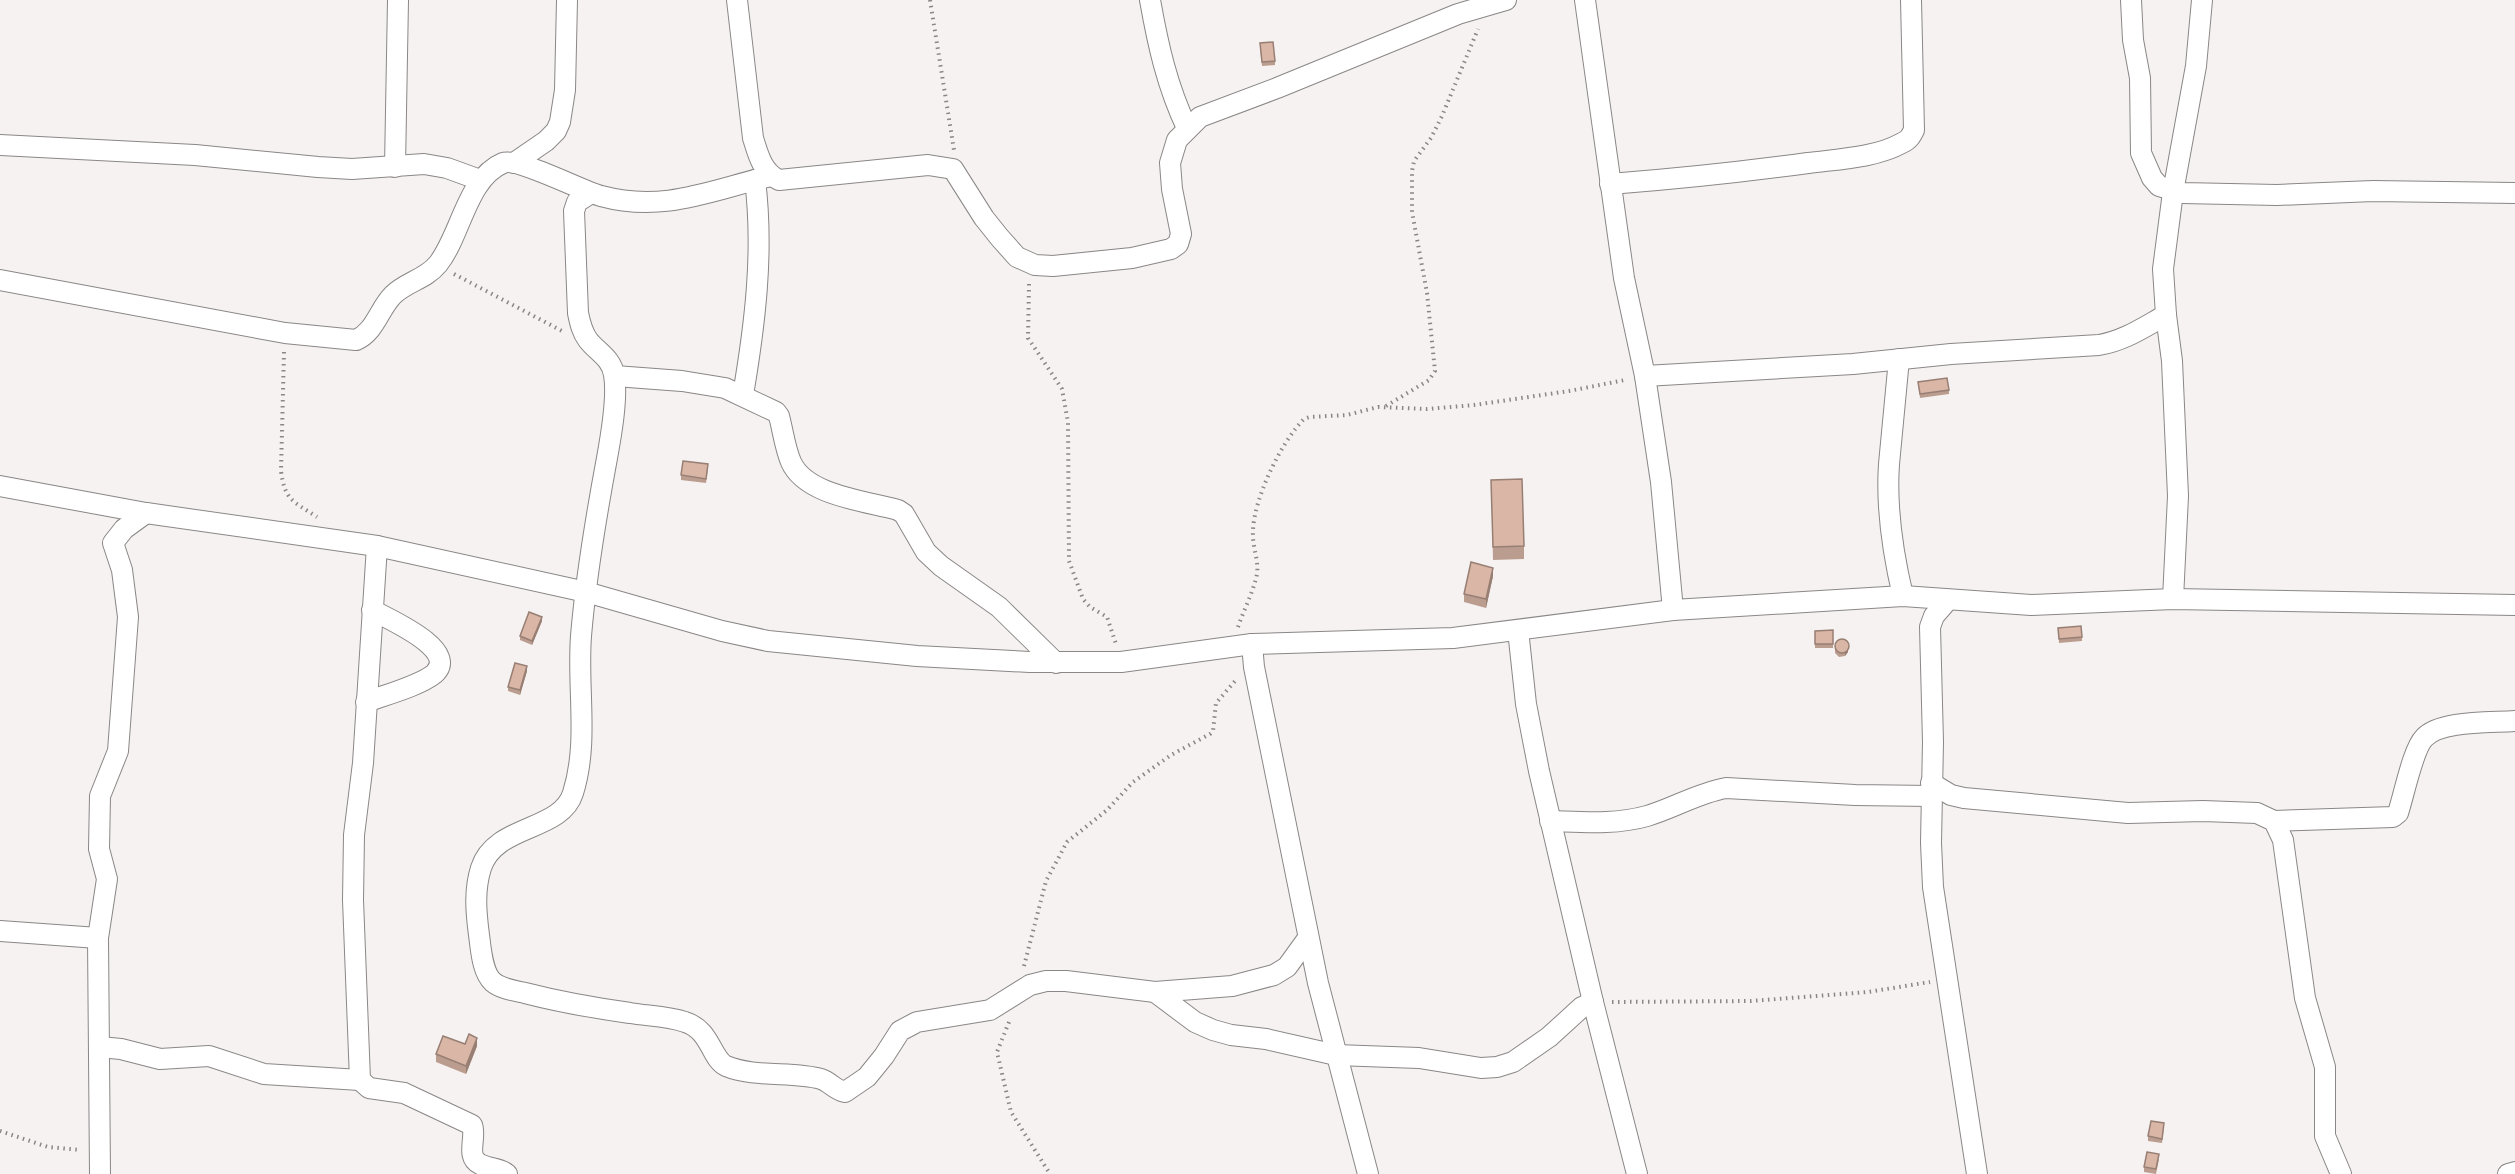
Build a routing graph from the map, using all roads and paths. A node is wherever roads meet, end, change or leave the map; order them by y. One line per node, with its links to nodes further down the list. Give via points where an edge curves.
1 (398, 0): 15 (street)
2 (567, 0): 14 (street, via 565,90 560,122 546,141)
3 (737, 0): 17 (street, via 753,138)
4 (930, 0): 16 (path)
5 (1150, 0): 12 (street, via 1164,71)
6 (1506, 0): 11 (street)
7 (1586, 0): 19 (street)
8 (1911, 0): 19 (street, via 1914,130 1903,143 1843,159)
9 (2131, 0): 20 (street, via 2140,78 2141,153 2152,178)
10 (2202, 0): 20 (street, via 2193,86)
11 (1485, 5): 12 (street, via 1214,110); 33 (path, via 1442,116 1414,161 1412,171 1412,212 1427,293 1435,371 1429,380)
12 (1187, 128): 23 (street, via 1177,140 1170,163 1181,234 1178,244 1132,258 1070,265 1043,266)
13 (0, 145): 15 (street, via 195,155 318,167)
14 (514, 163): 18 (street, via 504,162); 21 (street)
15 (395, 167): 18 (street, via 424,164)
16 (957, 172): 17 (street, via 941,165 928,165 779,180); 23 (street, via 984,218 1017,257)
17 (763, 178): 21 (street, via 663,202 618,200); 32 (street, via 756,307)
18 (480, 180): 24 (street)
19 (1610, 184): 31 (street, via 1624,279)
20 (2173, 192): 22 (street); 26 (street, via 2163,269)
21 (591, 193): 28 (street, via 577,202 574,211 578,313)
22 (2515, 193)
23 (1024, 259): 48 (path, via 1029,293 1028,338 1062,389 1068,422 1069,561 1086,604 1109,621)
24 (437, 265): 27 (street, via 392,296 364,336 347,340); 28 (path, via 544,323)
25 (0, 280): 27 (street)
26 (2166, 315): 29 (street, via 2123,338 2099,345); 40 (street, via 2178,496)
27 (285, 333): 36 (path, via 283,487 287,497)
28 (588, 341): 30 (street, via 604,355)
29 (1899, 359): 31 (street); 39 (street, via 1889,466 1894,560)
30 (615, 376): 32 (street, via 701,384); 38 (street, via 612,429)
31 (1645, 376): 33 (path, via 1474,405 1426,409); 44 (street, via 1661,482)
32 (743, 395): 49 (street, via 778,414 791,461 801,475 819,489 898,510 926,552 999,607)
33 (1386, 406): 47 (path, via 1338,417 1310,417 1299,424 1257,499 1252,533 1257,571)
34 (0, 486): 35 (street)
35 (146, 513): 36 (street); 57 (street, via 113,543 122,570 128,617 118,751 100,796 99,849 107,879)
36 (347, 540): 37 (street)
37 (377, 546): 38 (street); 43 (street)
38 (586, 592): 49 (street, via 768,641 917,656); 61 (street, via 581,639 582,746 573,796 555,816 512,835 488,853 481,866 476,888 477,922 483,963 493,982 566,1004 685,1022 704,1034 727,1066 820,1079 845,1092 867,1077 907,1025 990,1010)
39 (1903, 596): 41 (street); 44 (street)
40 (2173, 598): 41 (street, via 2031,605); 42 (street)
41 (1947, 601): 53 (street, via 1930,627)
42 (2515, 605)
43 (372, 610): 51 (street); 51 (street, via 421,637 436,651 440,665 434,674)
44 (1673, 610): 45 (street)
45 (1518, 630): 46 (street, via 1453,638); 54 (street, via 1526,704)
46 (1252, 644): 47 (street); 50 (street)
47 (1231, 647): 48 (street)
48 (1121, 662): 49 (street)
49 (1056, 663)
50 (1254, 667): 58 (street); 61 (path, via 1242,674 1216,703 1210,734 1133,782 1107,810 1066,842 1046,881)
51 (366, 702): 65 (street, via 354,835)
52 (2515, 721): 55 (street, via 2450,727 2424,737 2398,813 2393,817)
53 (1931, 790): 54 (street, via 1855,795 1726,789 1624,821); 55 (street, via 1964,798 2128,813 2257,813); 59 (street, via 1934,887)
54 (1550, 821): 62 (street)
55 (2274, 821): 75 (street, via 2283,840 2305,998 2325,1067 2325,1136)
56 (0, 931): 57 (street)
57 (98, 938): 63 (street)
58 (1308, 938): 60 (street, via 1287,967 1274,975 1232,986); 64 (street)
59 (1949, 979): 62 (path, via 1868,992 1751,1001); 74 (street)
60 (1155, 992): 61 (street, via 1046,981); 64 (street, via 1195,1022 1213,1030)
61 (1017, 993): 71 (path, via 998,1045 998,1064 1011,1112)
62 (1593, 1002): 64 (street, via 1532,1050 1497,1068 1419,1058); 73 (street)
63 (100, 1047): 65 (street, via 160,1059 209,1056 264,1074); 67 (street)
64 (1336, 1055): 72 (street)
65 (360, 1080): 70 (street, via 369,1088 404,1093 472,1125 472,1156 476,1162)
66 (0, 1131): 67 (path, via 48,1147)
67 (100, 1152): 69 (street)
68 (2515, 1172): 76 (street)
69 (100, 1174)
70 (507, 1174)
71 (1050, 1174)
72 (1368, 1174)
73 (1636, 1174)
74 (1977, 1174)
75 (2341, 1174)
76 (2508, 1174)

